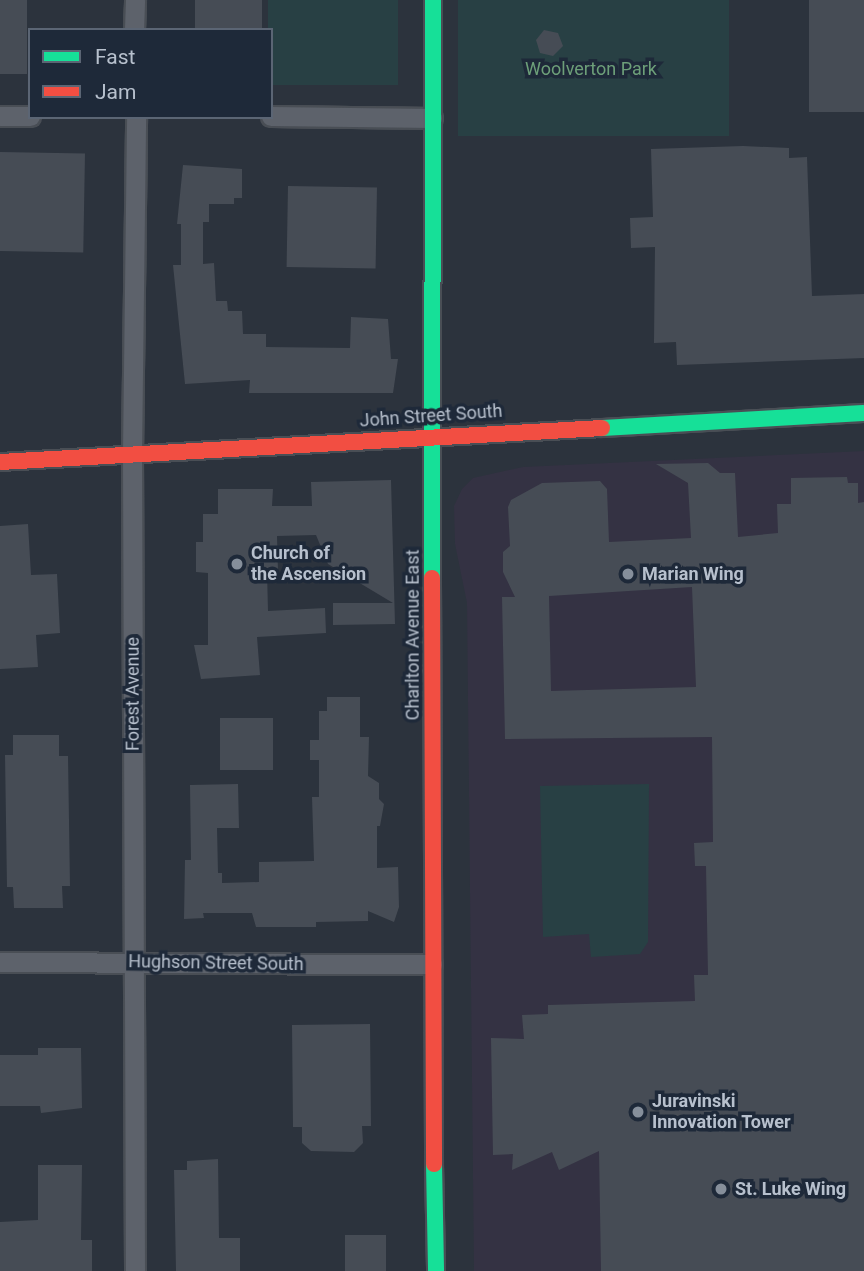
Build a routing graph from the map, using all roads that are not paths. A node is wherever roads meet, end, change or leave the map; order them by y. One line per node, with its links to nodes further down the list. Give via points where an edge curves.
1 (135, 0): 3 (street)
2 (433, 0): 7 (main road, Charlton Avenue East)
3 (134, 28)
4 (0, 116): 5 (street)
5 (28, 116)
6 (273, 116): 7 (street)
7 (432, 118): 10 (main road, Charlton Avenue East)
8 (136, 119): 11 (street, Forest Avenue)
9 (864, 413): 10 (main road, John Street South)
10 (432, 435): 11 (main road, John Street South); 15 (main road, Charlton Avenue East)
11 (132, 454): 12 (main road, John Street South); 14 (street, Forest Avenue)
12 (0, 462)
13 (0, 962): 14 (street, Hughson Street South)
14 (132, 962): 15 (street, Hughson Street South); 16 (street, Forest Avenue)
15 (432, 964): 17 (main road, Charlton Avenue East)
16 (135, 1271)
17 (436, 1271)

